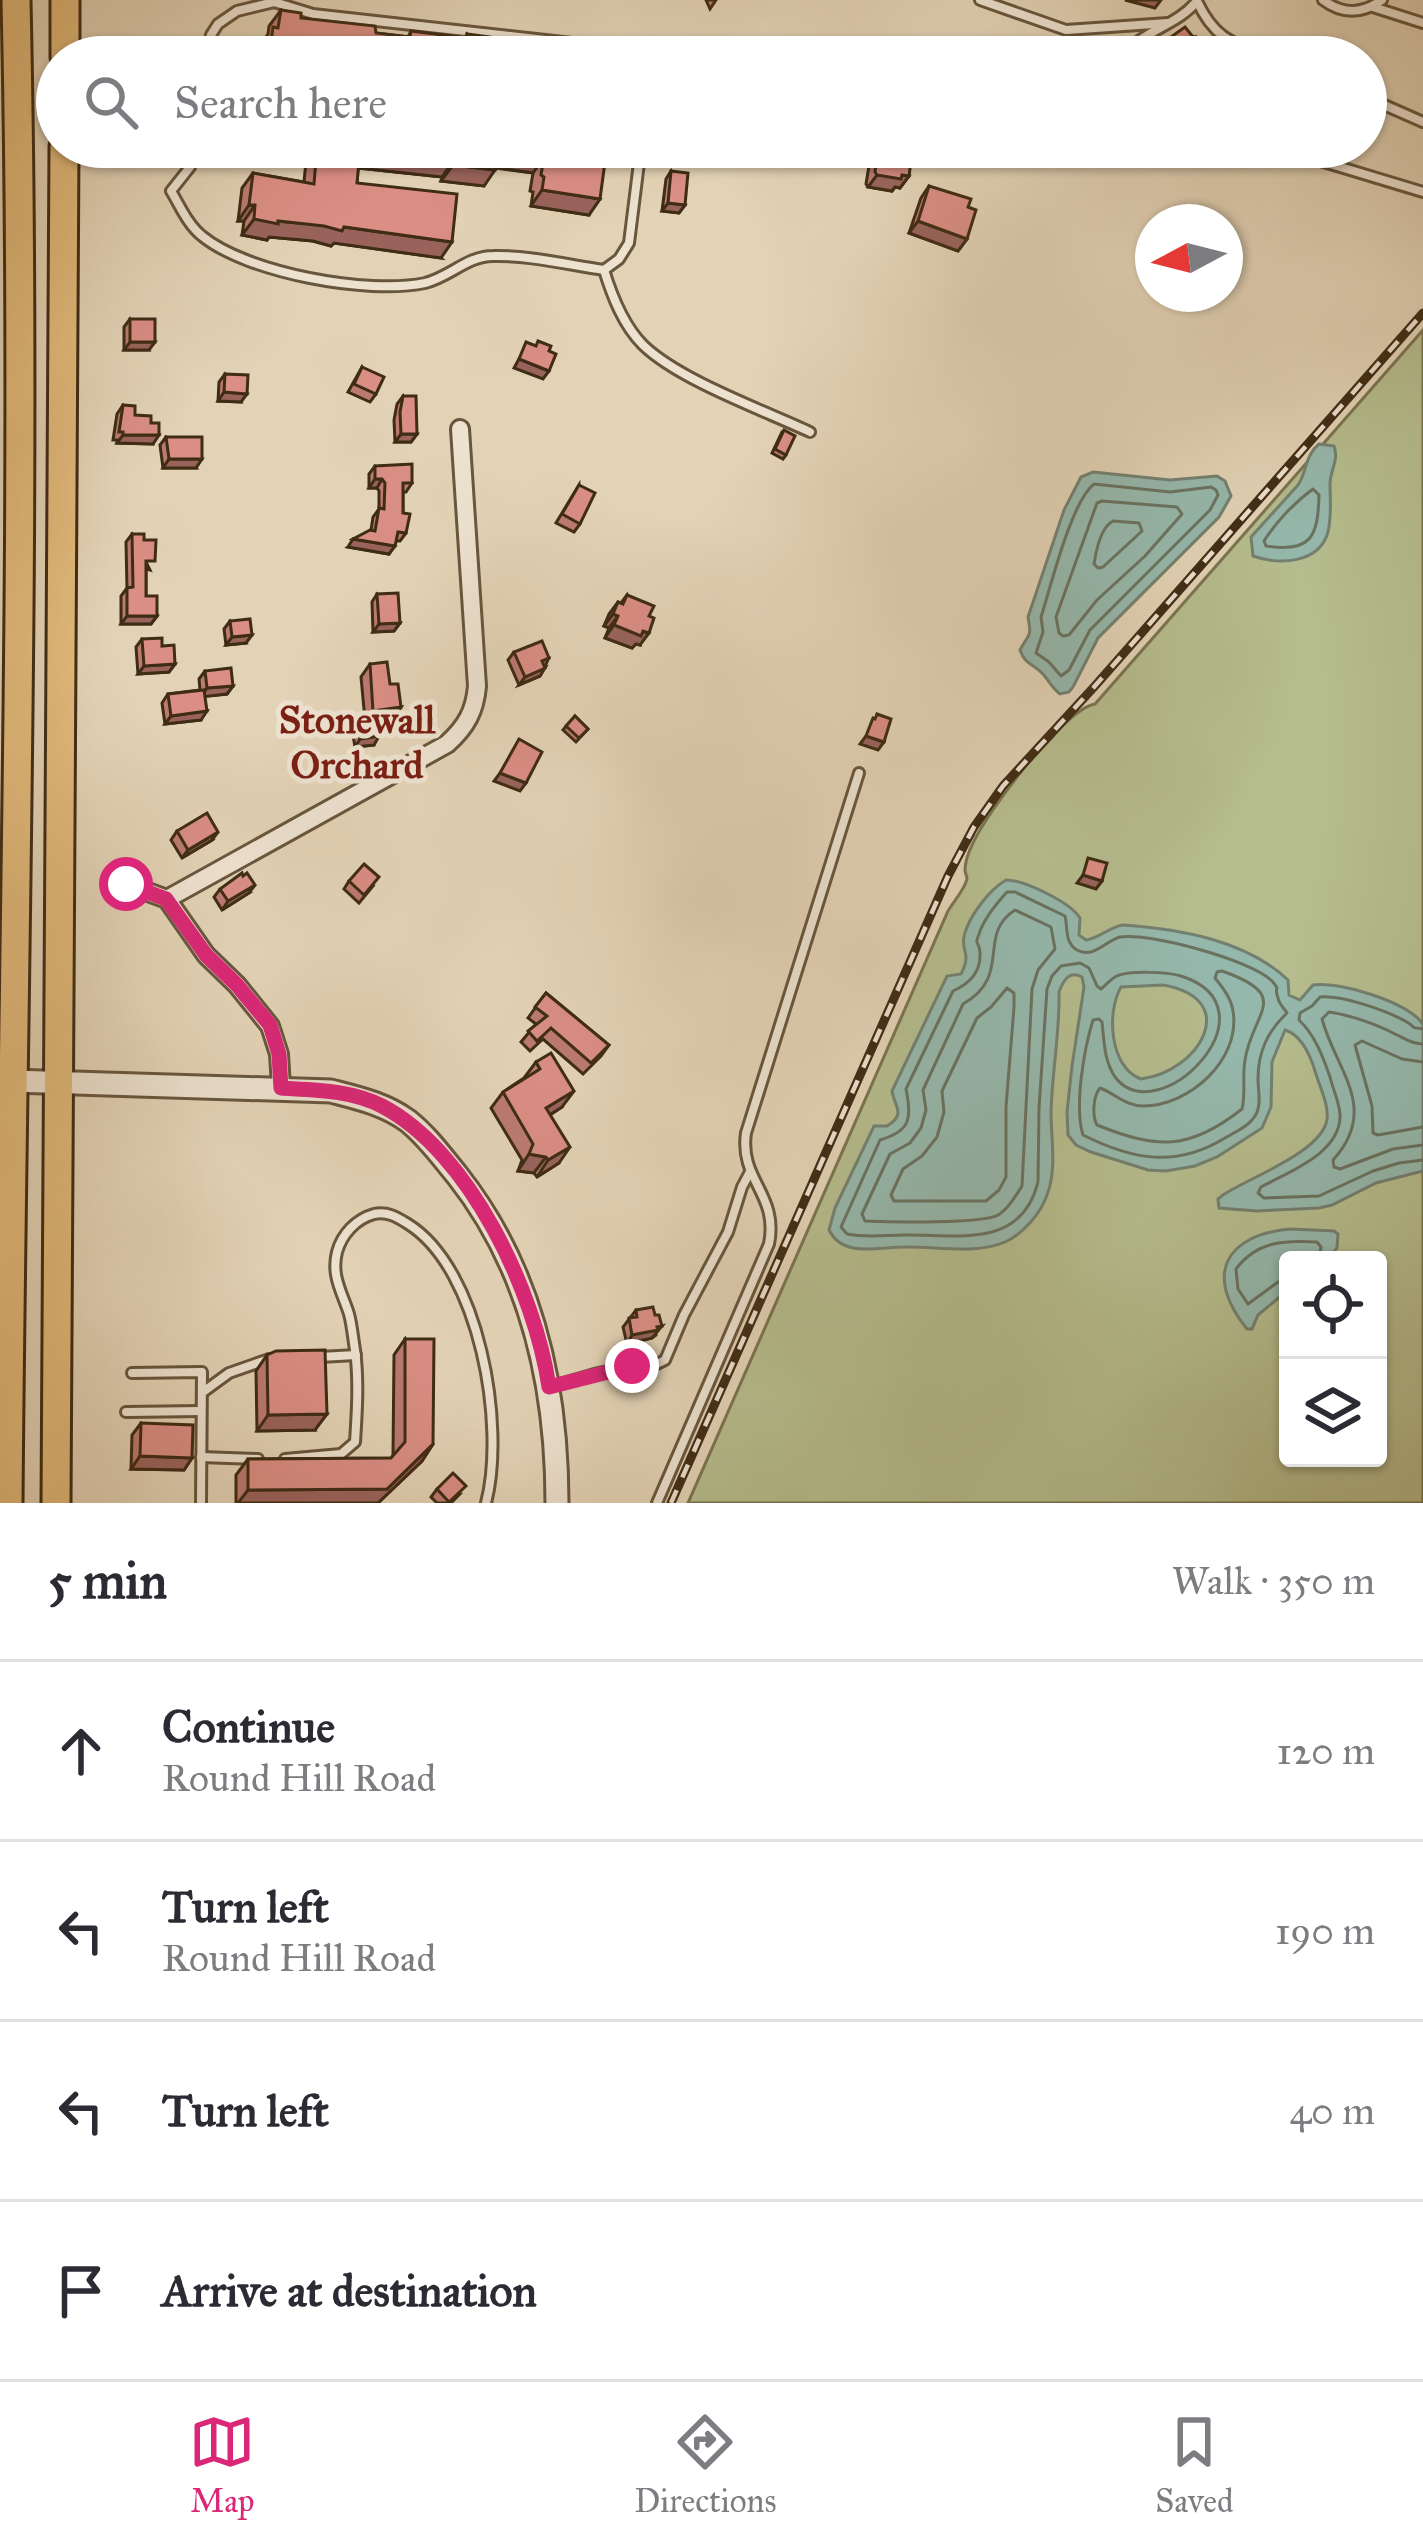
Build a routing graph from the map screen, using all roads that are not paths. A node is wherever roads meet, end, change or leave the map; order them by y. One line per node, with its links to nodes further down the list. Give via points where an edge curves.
1 (16, 0): 18 (main road)
2 (65, 0): 11 (main road)
3 (980, 0): 9 (lane, via 1066,30)
4 (1197, 0): 9 (lane); 15 (lane)
5 (1323, 0): 8 (lane, via 1353,12)
6 (1382, 0): 8 (lane)
7 (274, 1): 12 (lane, via 227,16); 13 (lane, via 313,14)
8 (1372, 7): 10 (lane)
9 (1168, 23): 14 (lane)
10 (1423, 23)
11 (65, 36)
12 (211, 36)
13 (510, 36)
14 (1143, 36)
15 (1221, 36)
16 (1387, 107): 17 (lane)
17 (1423, 122)
18 (9, 135): 25 (main road)
19 (64, 168): 26 (main road)
20 (189, 168): 24 (lane, via 171,191 191,225 256,265 305,278 428,282 495,256)
21 (638, 168): 24 (lane, via 629,243)
22 (1344, 168): 23 (lane)
23 (1423, 192)
24 (604, 270): 28 (lane, via 643,345)
25 (9, 369): 26 (main road, via 45,380); 32 (main road, via 16,802)
26 (61, 416): 33 (main road)
27 (460, 429): 31 (street, via 477,686 469,720 447,743)
28 (810, 432)
29 (860, 773): 35 (lane, via 746,1133)
30 (126, 884): 31 (street)
31 (166, 899): 34 (street, via 270,1025)
32 (6, 1081): 33 (street); 45 (main road)
33 (58, 1082): 34 (street); 46 (main road)
34 (281, 1088): 40 (street, via 376,1103 436,1149 505,1250)
35 (750, 1172): 40 (lane, via 665,1360); 50 (lane, via 771,1212 769,1244)
36 (356, 1354): 37 (lane); 44 (lane, via 355,1442 341,1454); 48 (lane, via 336,1257 358,1221 389,1214 444,1258 469,1310 488,1386)
37 (316, 1357)
38 (280, 1359): 41 (lane, via 229,1373)
39 (132, 1372): 41 (lane, via 202,1372)
40 (549, 1387): 49 (street)
41 (202, 1393): 42 (lane)
42 (202, 1411): 43 (lane); 44 (lane)
43 (126, 1412)
44 (201, 1457): 47 (lane)
45 (8, 1503)
46 (56, 1503)
47 (201, 1503)
48 (486, 1503)
49 (557, 1503)
50 (657, 1503)

